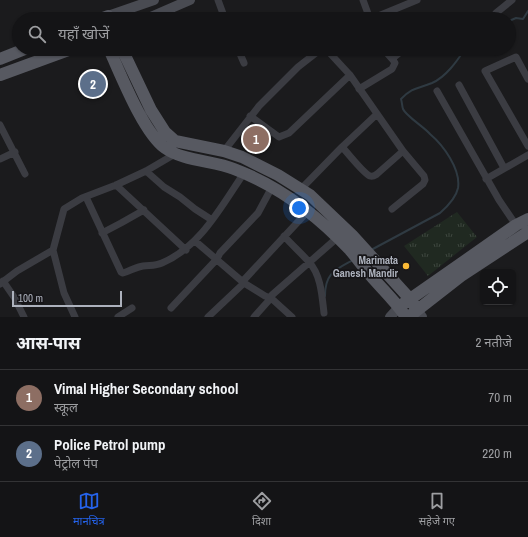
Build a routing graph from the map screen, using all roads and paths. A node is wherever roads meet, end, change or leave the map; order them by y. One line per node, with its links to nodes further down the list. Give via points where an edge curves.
1 (154, 0): 7 (main road)
2 (190, 0): 8 (main road)
3 (218, 0): 9 (street)
4 (363, 0): 10 (street)
5 (417, 0): 11 (street)
6 (512, 0): 12 (street)
7 (122, 12)
8 (162, 12)
9 (222, 12)
10 (367, 12)
11 (387, 12)
12 (496, 12)
13 (12, 54): 23 (main road)
14 (52, 56): 25 (main road)
15 (111, 56): 39 (main road, via 139,113 155,139)
16 (125, 56): 36 (main road, via 151,110 165,132 175,141)
17 (241, 56): 24 (street)
18 (313, 56): 32 (street, via 298,67)
19 (333, 56): 26 (street)
20 (390, 56): 22 (street)
21 (395, 56): 22 (street)
22 (393, 58): 29 (street, via 395,63 392,69)
23 (0, 59)
24 (244, 63)
25 (0, 75)
26 (350, 75): 29 (street); 32 (street, via 283,136 279,137)
27 (528, 79): 34 (street, via 516,57 485,71)
28 (459, 84): 42 (street)
29 (360, 89): 31 (street)
30 (437, 91): 46 (street)
31 (377, 114): 35 (street); 37 (street)
32 (250, 116): 36 (street)
33 (0, 125): 38 (street)
34 (528, 146)
35 (342, 147): 37 (street, via 369,176 376,174); 49 (street)
36 (224, 151): 49 (main road, via 242,157)
37 (403, 151): 51 (street, via 425,180)
38 (15, 152): 41 (street); 45 (street)
39 (175, 154): 43 (street); 44 (main road)
40 (528, 155): 42 (street)
41 (0, 158)
42 (504, 168): 46 (street)
43 (146, 171): 47 (street); 55 (street, via 164,187)
44 (244, 173): 48 (main road); 55 (street)
45 (25, 174)
46 (486, 179): 56 (street)
47 (116, 185): 50 (street); 52 (street)
48 (272, 187): 53 (main road); 64 (street, via 258,213)
49 (301, 189): 69 (main road, via 365,248)
50 (86, 197): 58 (street); 62 (street, via 64,209)
51 (392, 209)
52 (144, 210): 58 (street); 63 (street)
53 (308, 211): 59 (street); 60 (main road)
54 (528, 219): 56 (main road)
55 (212, 220): 61 (street)
56 (516, 226): 69 (main road)
57 (528, 232): 73 (main road, via 461,276)
58 (102, 233): 63 (street, via 123,273 144,266 156,266)
59 (284, 236): 65 (street); 67 (street)
60 (337, 238): 65 (street); 73 (main road, via 371,276)
61 (195, 241): 63 (street); 64 (street)
62 (53, 250): 66 (street, via 17,270); 75 (street, via 64,293)
63 (186, 250)
64 (217, 259): 67 (street); 71 (street)
65 (310, 262): 68 (street); 72 (street, via 321,287)
66 (2, 282): 74 (street, via 14,297)
67 (244, 282): 68 (street); 77 (street)
68 (271, 298): 78 (street); 79 (street)
69 (410, 299): 73 (main road)
70 (132, 308): 76 (street)
71 (171, 308)
72 (324, 313)
73 (411, 314): 80 (main road)
74 (24, 317)
75 (75, 317)
76 (118, 317)
77 (208, 317)
78 (254, 317)
79 (292, 317)
80 (390, 317)

